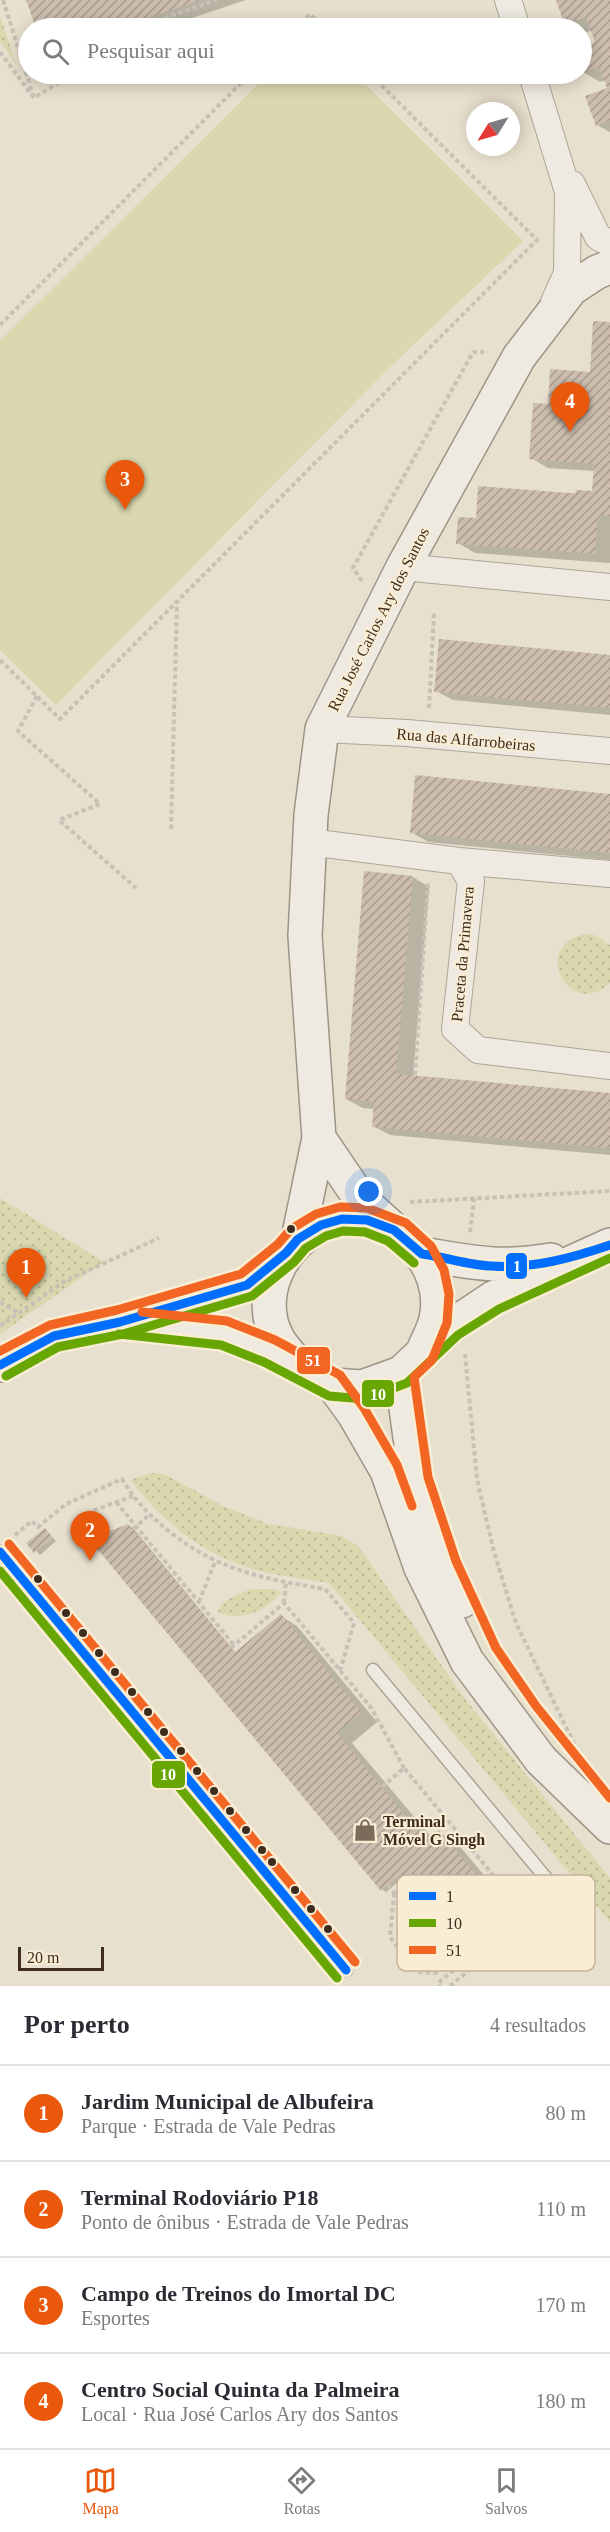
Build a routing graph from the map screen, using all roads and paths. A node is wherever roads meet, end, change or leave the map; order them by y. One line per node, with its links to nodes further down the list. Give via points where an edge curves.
1 (3, 0): 6 (path)
2 (216, 0): 4 (path)
3 (508, 0): 5 (street)
4 (165, 18)
5 (514, 18)
6 (18, 49)
7 (0, 52): 8 (path)
8 (18, 77)
9 (23, 84): 15 (path)
10 (29, 84): 15 (path)
11 (56, 84): 15 (path)
12 (240, 84): 20 (path)
13 (380, 84): 23 (path, via 537,240)
14 (535, 84): 16 (street, Rua José Carlos Ary dos Santos)
15 (33, 98)
16 (552, 136): 17 (street, Rua José Carlos Ary dos Santos, via 598,237); 19 (street, Rua José Carlos Ary dos Santos, via 568,192 567,273)
17 (610, 243)
18 (610, 267): 19 (street, via 571,289)
19 (546, 319): 21 (street, Rua José Carlos Ary dos Santos, via 519,357)
20 (0, 325)
21 (403, 567): 22 (street); 28 (street, Rua José Carlos Ary dos Santos)
22 (610, 587)
23 (177, 602): 26 (path, via 60,719); 30 (path)
24 (434, 613): 27 (path)
25 (0, 660): 26 (path)
26 (37, 696): 35 (path, via 18,731 100,804 59,820)
27 (429, 712)
28 (322, 729): 29 (street, Rua das Alfarrobeiras); 31 (street, Rua José Carlos Ary dos Santos)
29 (610, 751)
30 (171, 829)
31 (309, 842): 32 (street, Praceta da Primavera); 38 (street, Rua José Carlos Ary dos Santos, via 305,936)
32 (459, 861): 34 (street, Praceta da Primavera); 36 (street, Praceta da Primavera, via 471,881 455,1029 478,1050)
33 (429, 870): 37 (path)
34 (610, 874)
35 (136, 888)
36 (610, 1066)
37 (416, 1076)
38 (319, 1138): 40 (street, via 361,1200); 42 (street)
39 (610, 1191): 40 (path)
40 (399, 1216): 42 (street, via 321,1225); 44 (street)
41 (159, 1238): 46 (path, via 65,1281)
42 (292, 1246): 47 (street, via 247,1285); 52 (street, via 273,1280 270,1310 277,1338)
43 (598, 1250): 44 (street, via 527,1265 492,1266); 50 (street, via 493,1298 451,1326)
44 (422, 1254): 50 (street, via 437,1295 436,1319)
45 (0, 1302): 46 (path)
46 (19, 1313): 48 (path)
47 (120, 1322): 51 (street, via 54,1336); 52 (street, via 224,1334 269,1351)
48 (0, 1326)
49 (464, 1348): 67 (path, via 477,1479 494,1552 516,1623)
50 (412, 1363): 53 (street, via 362,1387); 70 (street, via 416,1480 445,1565 486,1654 526,1713)
51 (0, 1365)
52 (301, 1369): 53 (street)
53 (333, 1385): 71 (street, via 387,1471 421,1568 467,1661 541,1760)
54 (133, 1496): 55 (path); 56 (path); 58 (path, via 122,1479 66,1504 38,1527 32,1521)
55 (116, 1502): 57 (path); 59 (path, via 82,1517)
56 (149, 1515): 57 (path); 61 (path)
57 (134, 1527): 63 (path)
58 (15, 1535)
59 (98, 1535)
60 (0, 1552): 78 (lane)
61 (215, 1562): 62 (path); 63 (path)
62 (286, 1582): 64 (path); 66 (path, via 325,1589 354,1623)
63 (199, 1602): 64 (path, via 233,1646)
64 (284, 1603): 66 (path)
65 (373, 1670): 73 (lane)
66 (340, 1671): 68 (path, via 372,1709)
67 (581, 1756)
68 (404, 1768): 69 (path); 72 (path)
69 (382, 1787)
70 (610, 1817)
71 (610, 1827)
72 (493, 1875)
73 (544, 1875)
74 (388, 1885): 75 (path)
75 (394, 1892): 76 (path); 77 (path, via 390,1937)
76 (397, 1896)
77 (397, 1946)
78 (346, 1970)
79 (415, 1971): 80 (path)
80 (438, 1971)
81 (453, 1971): 83 (path, via 438,1983)
82 (468, 1971): 84 (path)
83 (440, 1986)
84 (450, 1986)

